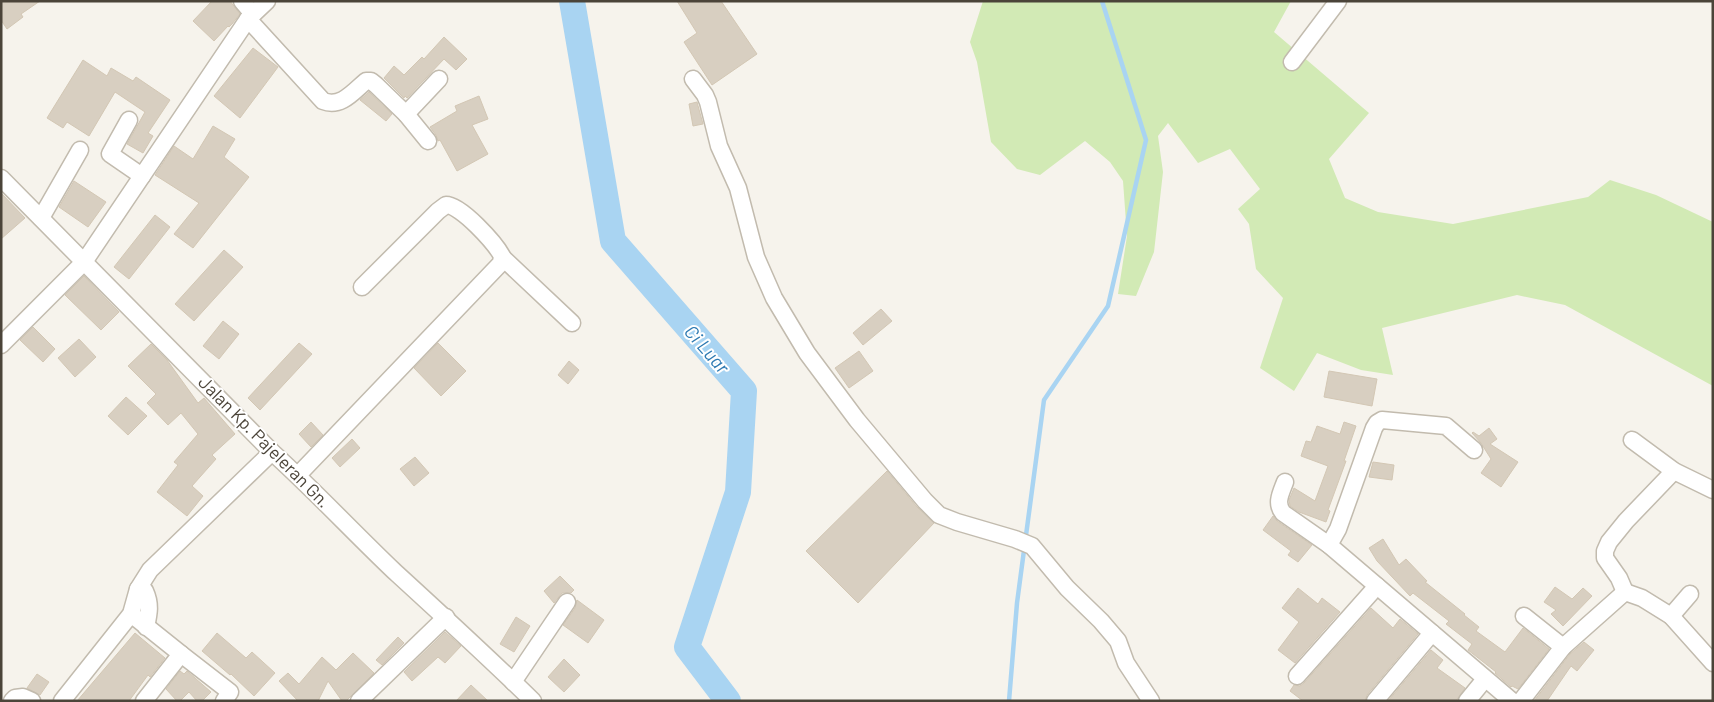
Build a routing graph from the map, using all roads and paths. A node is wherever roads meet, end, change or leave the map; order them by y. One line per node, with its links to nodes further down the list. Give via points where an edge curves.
1 (242, 1): 4 (street)
2 (267, 1): 4 (street)
3 (1338, 1): 5 (street)
4 (251, 16): 8 (street, via 323,101 342,101 368,81); 12 (street)
5 (1292, 62)
6 (439, 79): 8 (street)
7 (693, 79): 52 (street, via 708,102 719,146 738,188 756,257 774,298 807,353 857,420 939,515 1032,546 1118,641 1126,663)
8 (406, 114): 10 (street)
9 (129, 120): 12 (street, via 110,154)
10 (428, 141)
11 (80, 150): 14 (street)
12 (142, 176): 16 (street)
13 (1, 178): 14 (street, Jalan Kp. Pajeleran Gn.)
14 (41, 218): 16 (street, Jalan Kp. Pajeleran Gn.)
15 (503, 258): 17 (street, via 466,214 446,205); 18 (street); 24 (street)
16 (84, 262): 19 (street); 22 (street, Jalan Kp. Pajeleran Gn.)
17 (362, 287)
18 (572, 323)
19 (1, 346)
20 (1632, 440): 23 (street)
21 (1474, 450): 27 (street, via 1446,426 1382,420 1377,423 1338,529)
22 (272, 452): 24 (street, Jalan Kp. Pajeleran Gn.); 29 (street, via 150,570)
23 (1674, 471): 26 (street); 30 (street, via 1626,521 1605,551)
24 (298, 475): 36 (street, Jalan Kp. Pajeleran Gn.)
25 (1285, 482): 27 (street, via 1279,509)
26 (1713, 490)
27 (1329, 545): 28 (street)
28 (1377, 586): 38 (street); 42 (street)
29 (138, 589): 33 (street); 37 (street, via 145,591 149,598)
30 (1625, 592): 35 (street, via 1642,598); 39 (street)
31 (1690, 594): 35 (street)
32 (567, 602): 44 (street)
33 (130, 614): 37 (street); 47 (street)
34 (1524, 616): 39 (street)
35 (1671, 616): 41 (street)
36 (446, 617): 44 (street, Jalan Kp. Pajeleran Gn.); 50 (street)
37 (146, 627): 40 (street)
38 (1432, 633): 43 (street); 53 (street)
39 (1563, 647): 56 (street)
40 (181, 654): 48 (street); 49 (street, via 230,692)
41 (1713, 664)
42 (1297, 676)
43 (1485, 679): 54 (street); 55 (street)
44 (513, 682): 51 (street, Jalan Kp. Pajeleran Gn.)
45 (12, 701): 46 (street, via 23,697)
46 (32, 701)
47 (62, 701)
48 (144, 701)
49 (224, 701)
50 (359, 701)
51 (533, 701)
52 (1151, 701)
53 (1375, 701)
54 (1467, 701)
55 (1512, 701)
56 (1521, 701)

